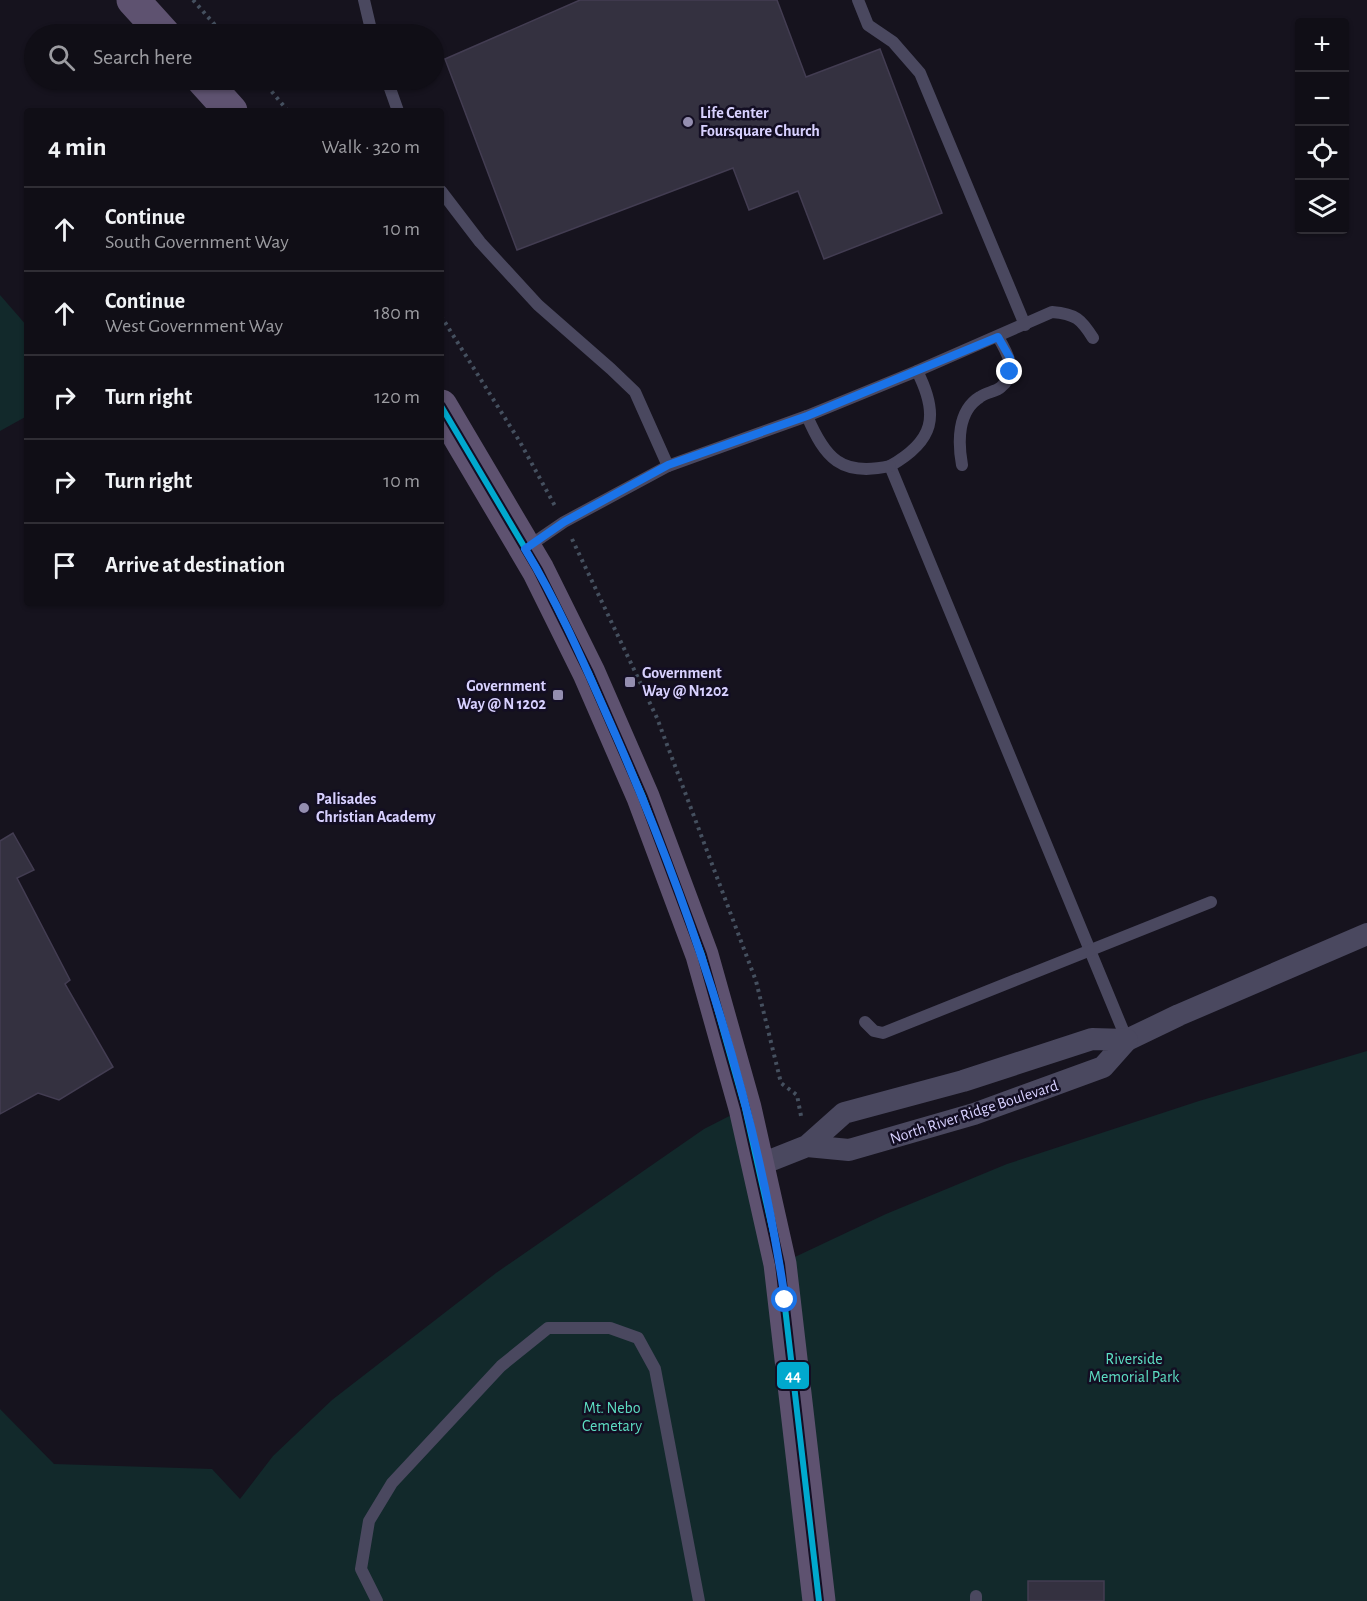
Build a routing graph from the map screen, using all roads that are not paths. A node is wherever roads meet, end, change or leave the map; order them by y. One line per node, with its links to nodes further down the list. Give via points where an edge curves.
1 (133, 0): 4 (main road)
2 (364, 0): 5 (lane)
3 (858, 0): 11 (lane, via 868,25 893,42 920,73)
4 (155, 24)
5 (370, 24)
6 (212, 90): 8 (main road)
7 (391, 90): 9 (lane)
8 (228, 108)
9 (397, 108)
10 (444, 195): 17 (lane, via 480,242 538,305 635,392)
11 (1025, 325): 12 (lane); 13 (lane, via 1052,312 1066,313 1082,321)
12 (998, 337): 14 (lane); 18 (lane, via 1010,358 1010,372 1002,387 978,397 968,410 958,440)
13 (1093, 338)
14 (917, 371): 16 (lane); 19 (lane, via 931,402 929,422 923,440 911,454)
15 (444, 411): 20 (main road)
16 (807, 416): 17 (lane); 19 (lane, via 818,442 831,459 872,470)
17 (668, 465): 20 (lane, via 564,522)
18 (963, 465)
19 (890, 466): 23 (lane)
20 (525, 549): 29 (main road, via 588,673 643,797 702,955)
21 (1211, 902): 23 (lane)
22 (1367, 934): 25 (street, North River Ridge Boulevard)
23 (1091, 952): 24 (lane, via 884,1032 874,1031); 25 (lane)
24 (865, 1023)
25 (1127, 1040): 26 (street, North River Ridge Boulevard, via 1092,1039); 27 (street, North River Ridge Boulevard, via 1103,1067)
26 (963, 1081): 27 (street); 28 (street, North River Ridge Boulevard, via 844,1113)
27 (974, 1114): 28 (street, North River Ridge Boulevard, via 849,1150)
28 (807, 1146): 29 (street, North River Ridge Boulevard)
29 (759, 1165): 32 (main road, via 780,1264)
30 (376, 1601): 31 (lane, via 361,1569 369,1521 392,1484 501,1366 548,1328 573,1326 610,1328 638,1338 655,1369)
31 (699, 1601)
32 (819, 1601)

